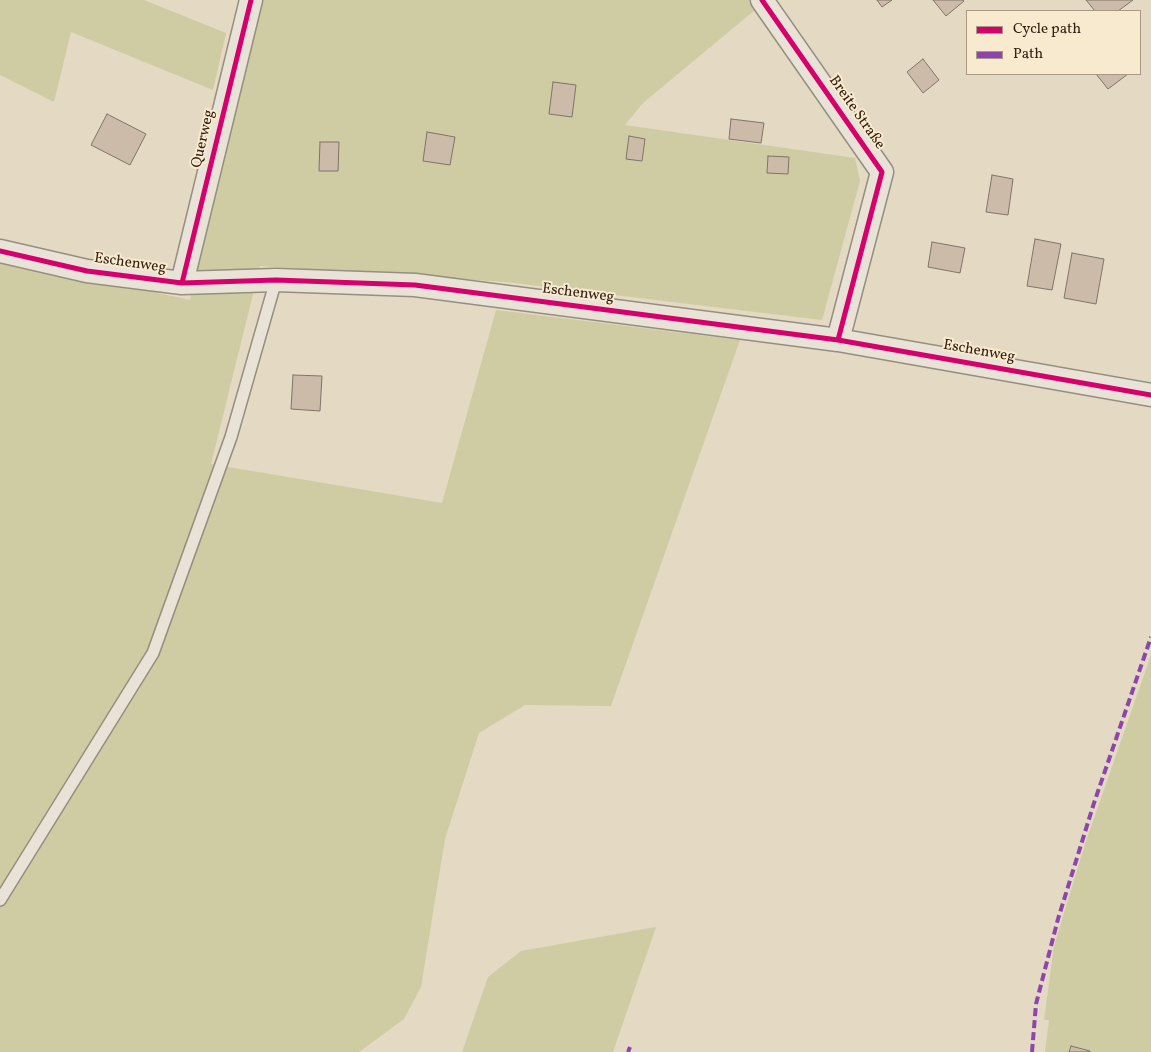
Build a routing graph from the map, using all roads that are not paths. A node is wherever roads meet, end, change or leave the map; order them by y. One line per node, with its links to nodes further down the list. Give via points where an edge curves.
1 (251, 0): 5 (street, Querweg)
2 (762, 0): 6 (street, Breite Straße, via 882,172)
3 (0, 250): 5 (street, Eschenweg, via 86,271)
4 (276, 280): 5 (street, Eschenweg); 6 (street, Eschenweg, via 415,285); 8 (lane, via 232,438 153,653)
5 (182, 283)
6 (838, 340): 7 (street, Eschenweg)
7 (1151, 395)
8 (0, 900)

